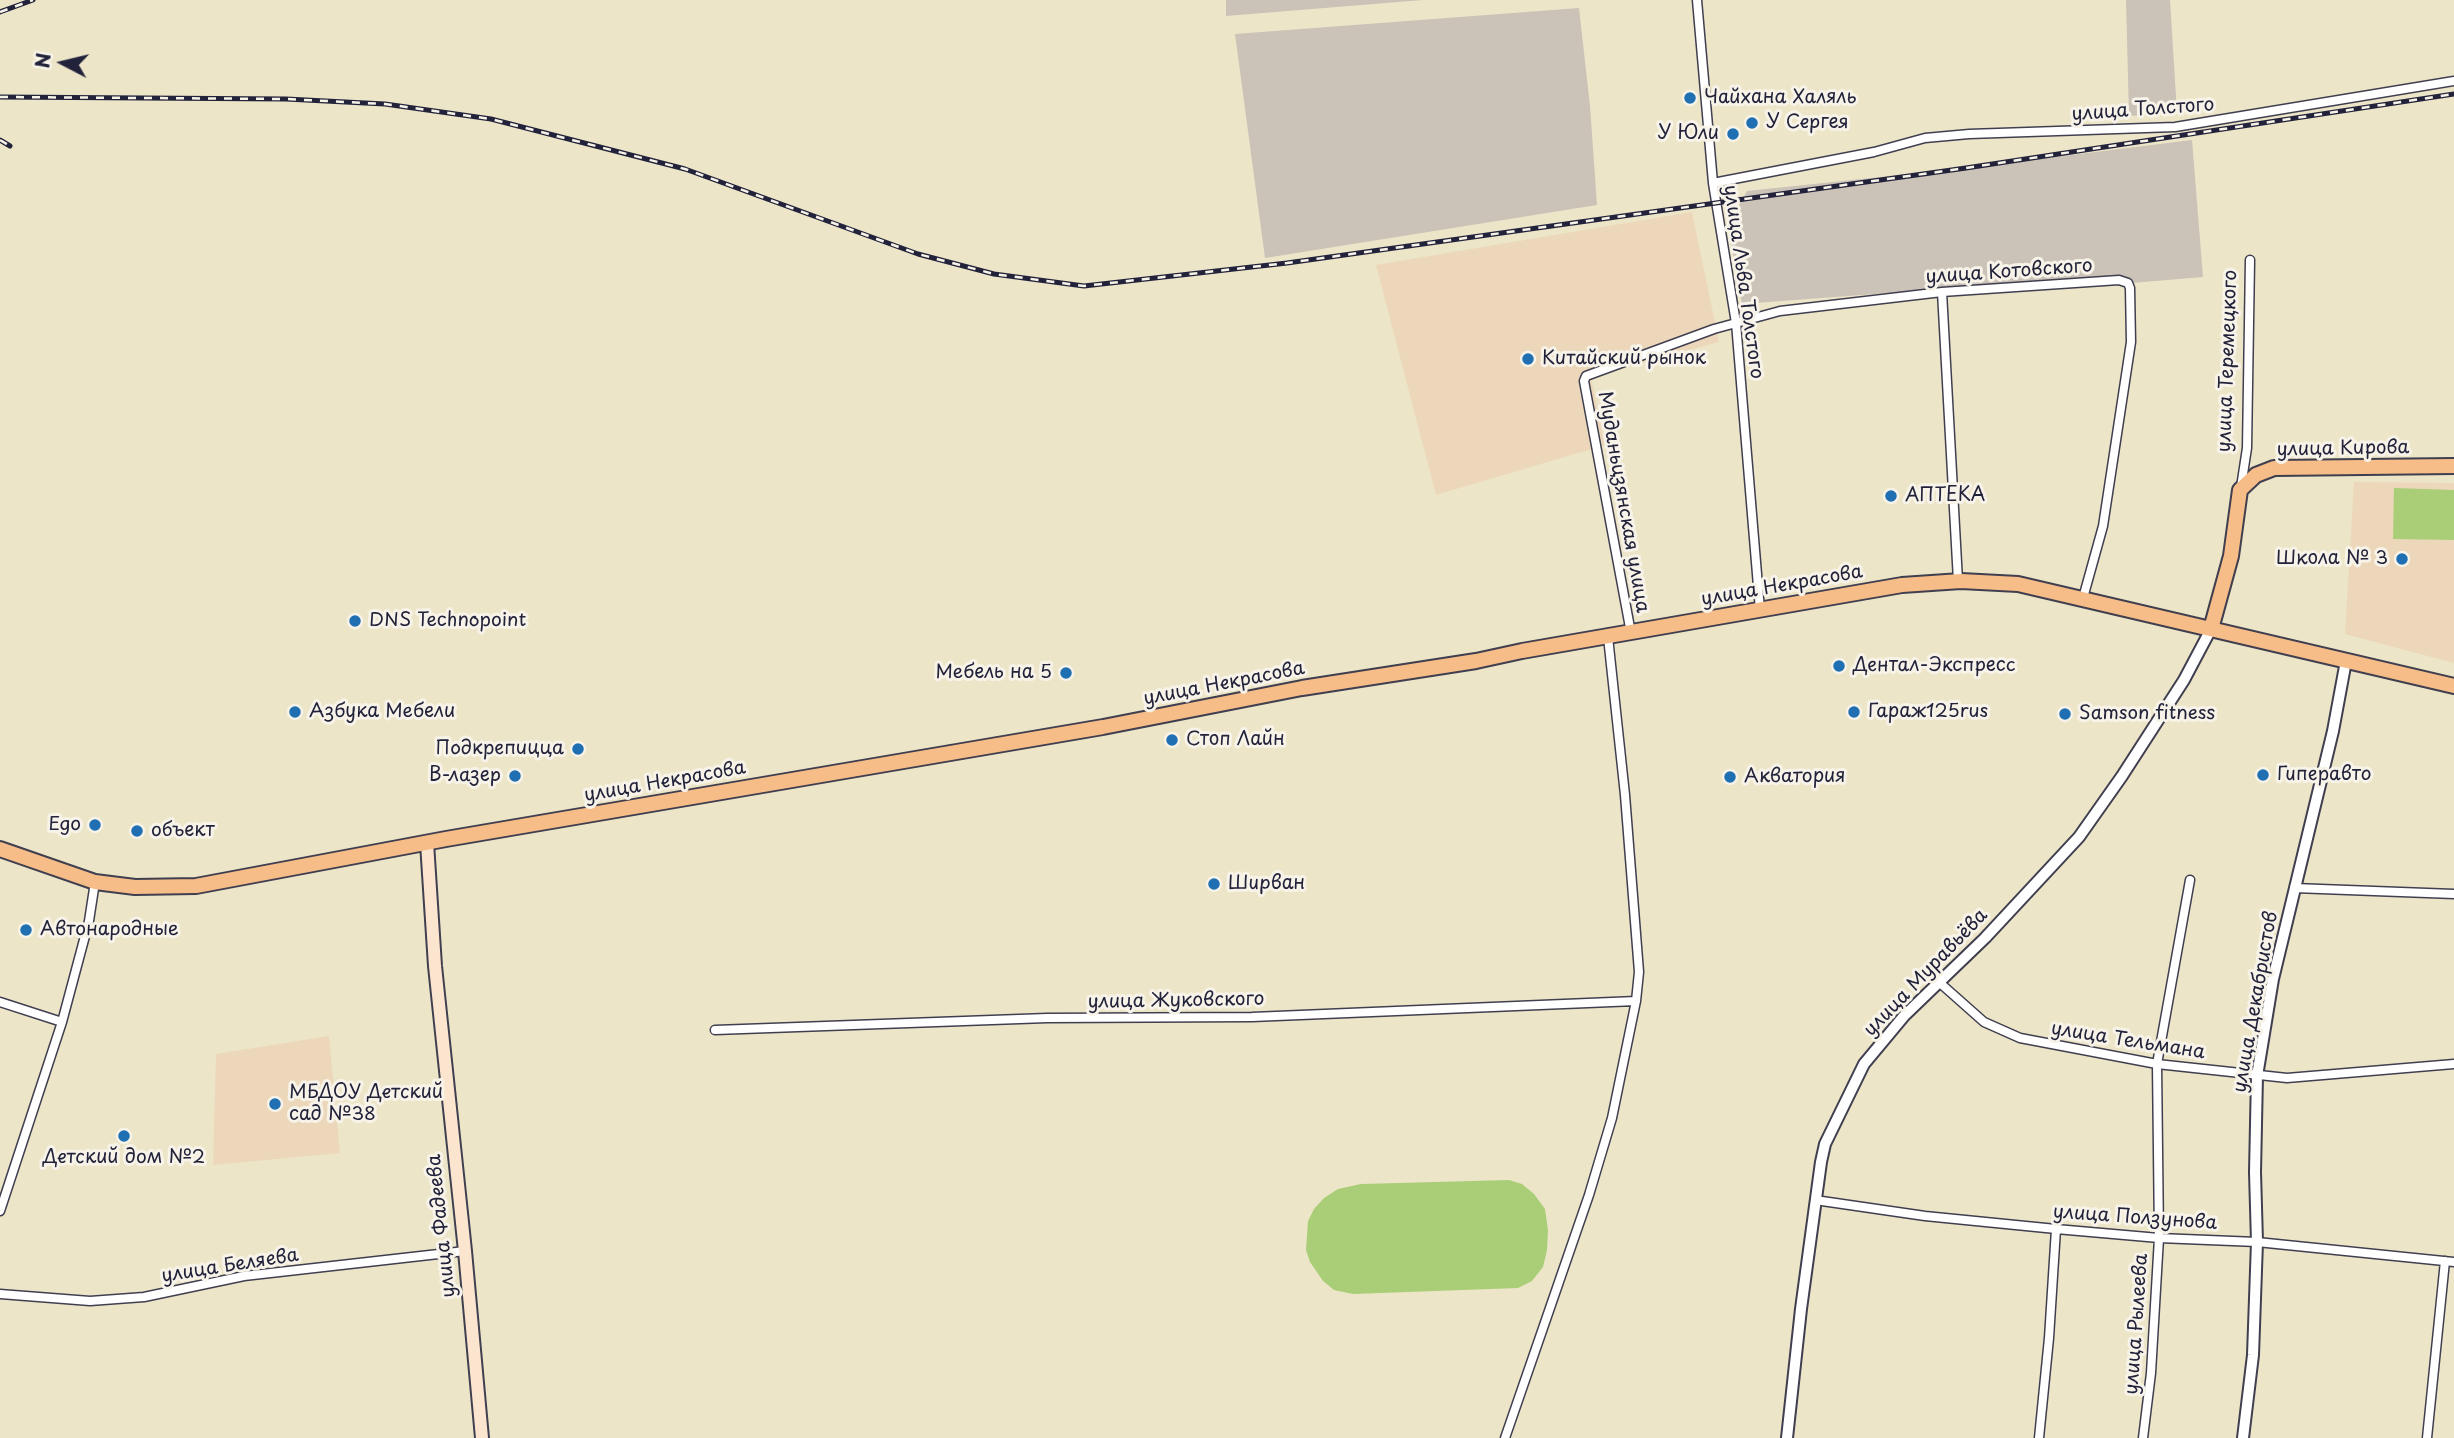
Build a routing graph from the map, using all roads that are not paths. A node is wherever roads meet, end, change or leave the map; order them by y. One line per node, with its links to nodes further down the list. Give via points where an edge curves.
1 (1697, 0): 3 (street, улица Льва Толстого)
2 (2454, 81): 3 (street, улица Толстого, via 2175,127 1925,138)
3 (1713, 183): 6 (street, улица Льва Толстого)
4 (2250, 260): 9 (street, улица Теремецкого, via 2247,448)
5 (1942, 292): 6 (street, улица Котовского, via 1780,311); 10 (street); 11 (street, улица Котовского, via 2128,283 2131,342 2103,526)
6 (1736, 323): 7 (street, улица Котовского); 12 (street, улица Льва Толстого)
7 (1585, 378): 14 (street, Муданьцзянская улица)
8 (2454, 466): 9 (highway, улица Кирова, via 2274,468 2256,475)
9 (2240, 490): 13 (highway, улица Теремецкого, via 2231,556)
10 (1958, 581): 11 (highway, улица Некрасова, via 2018,584); 12 (highway, улица Некрасова, via 1902,585)
11 (2083, 598): 13 (highway, улица Некрасова)
12 (1760, 610): 14 (highway, улица Некрасова)
13 (2211, 629): 16 (highway, улица Некрасова); 24 (street, улица Муравьёва, via 2184,680 2079,837)
14 (1631, 633): 15 (highway, улица Некрасова)
15 (1608, 637): 18 (highway, улица Некрасова); 25 (street, via 1639,972)
16 (2346, 661): 17 (highway, улица Некрасова); 22 (street, улица Декабристов)
17 (2454, 686)
18 (427, 843): 21 (highway, улица Некрасова, via 196,886); 37 (main road, улица Фадеева, via 435,967)
19 (0, 849): 21 (highway, улица Некрасова)
20 (2190, 880): 30 (street, улица Рылеева)
21 (95, 882): 27 (street)
22 (2294, 888): 23 (street); 31 (street, улица Декабристов)
23 (2454, 894)
24 (1940, 983): 30 (street, улица Тельмана, via 1984,1022 2020,1038); 32 (street, улица Муравьёва, via 1904,1016 1864,1064 1825,1144)
25 (1636, 1001): 28 (street, улица Жуковского, via 1252,1017 1047,1018); 41 (street, via 1612,1118 1589,1195)
26 (0, 1002): 27 (street)
27 (62, 1022): 33 (street)
28 (715, 1030)
29 (2454, 1063): 31 (street, улица Тельмана, via 2287,1078)
30 (2157, 1064): 31 (street, улица Тельмана); 35 (street, улица Рылеева)
31 (2257, 1076): 36 (street, улица Декабристов)
32 (1815, 1200): 34 (street, улица Ползунова); 42 (street, улица Муравьёва)
33 (0, 1212)
34 (2056, 1229): 35 (street, улица Ползунова); 43 (street)
35 (2159, 1238): 36 (street, улица Ползунова); 44 (street, улица Рылеева)
36 (2257, 1242): 38 (street, улица Ползунова); 45 (street, улица Декабристов, via 2253,1355)
37 (466, 1251): 39 (street, улица Беляева, via 244,1276 144,1297 90,1301); 40 (main road, улица Фадеева)
38 (2450, 1261): 46 (street)
39 (0, 1294)
40 (482, 1438)
41 (1505, 1438)
42 (1787, 1438)
43 (2039, 1438)
44 (2143, 1438)
45 (2243, 1438)
46 (2427, 1438)

